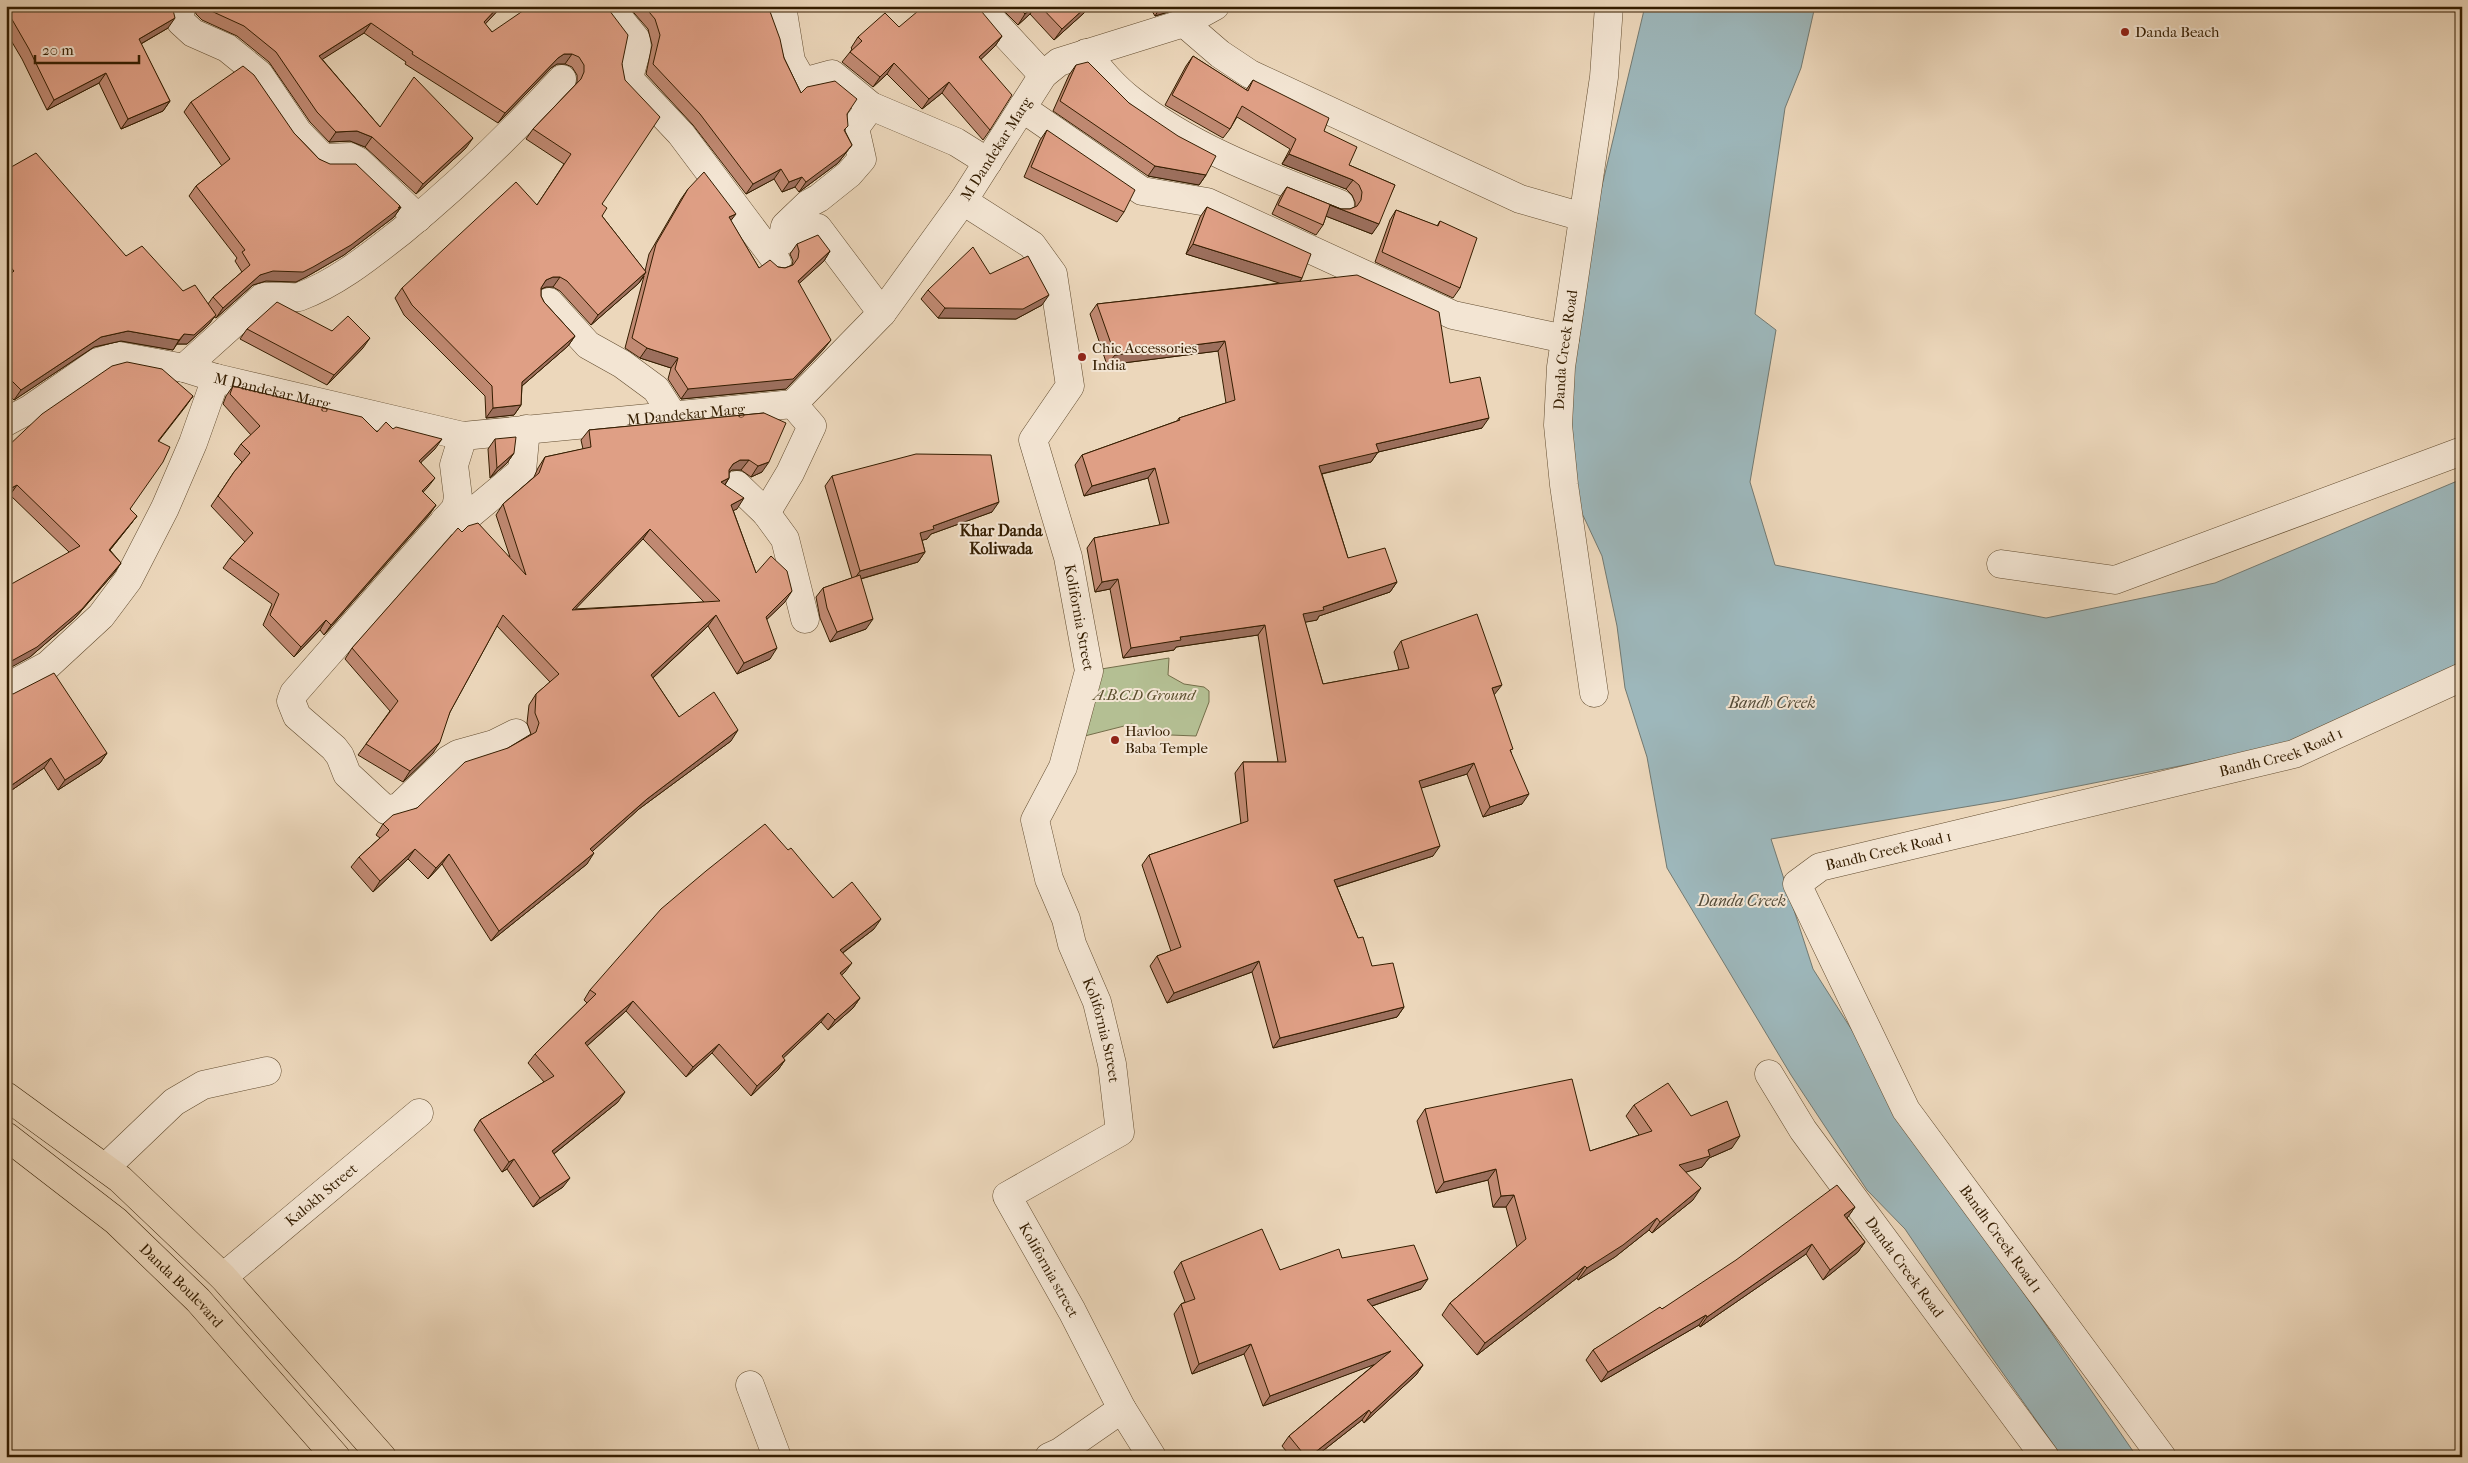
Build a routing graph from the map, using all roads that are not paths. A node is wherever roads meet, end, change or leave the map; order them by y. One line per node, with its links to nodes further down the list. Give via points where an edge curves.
1 (180, 6): 17 (street, via 181,22 193,33 227,48 259,74 298,132 323,158 350,157 358,161)
2 (609, 6): 18 (street, via 638,46 629,70 630,80 681,134)
3 (782, 6): 11 (street, via 791,61 803,82 832,74)
4 (979, 6): 9 (street)
5 (1215, 6): 7 (street, M Dandekar Marg)
6 (1609, 6): 16 (street, Danda Creek Road, via 1604,77)
7 (1184, 24): 8 (street, M Dandekar Marg); 16 (street, via 1250,74 1520,198)
8 (1086, 54): 9 (street, M Dandekar Marg, via 1059,62); 15 (street, via 1131,100 1166,125 1250,169)
9 (1043, 75): 12 (street, M Dandekar Marg)
10 (562, 78): 17 (street, via 510,136)
11 (871, 106): 13 (street, via 956,142); 18 (street, via 855,128 862,159 850,174 808,204 785,226)
12 (1022, 108): 13 (street, M Dandekar Marg); 21 (street, via 1142,191 1207,202 1453,315)
13 (988, 162): 14 (street, M Dandekar Marg)
14 (963, 201): 20 (street, M Dandekar Marg); 44 (street, Kolifornia Street, via 1032,245 1053,274 1070,386 1033,440 1068,557 1089,671 1063,767 1035,820 1049,879 1097,1002 1112,1064)
15 (1340, 204)
16 (1583, 217): 21 (street, Danda Creek Road)
17 (418, 218): 22 (street, via 363,262 307,294 287,298 263,297)
18 (775, 250): 20 (street, via 808,229 818,228)
19 (549, 302): 25 (street, via 588,345 622,364 656,389)
20 (882, 312): 24 (street, M Dandekar Marg)
21 (1565, 339): 37 (street, Danda Creek Road, via 1558,425)
22 (184, 368): 23 (street, M Dandekar Marg); 26 (street, M Dandekar Marg, via 119,356 98,362)
23 (216, 378): 28 (street, M Dandekar Marg); 36 (street, via 190,451 128,580 101,616 48,666)
24 (794, 404): 25 (street, M Dandekar Marg); 31 (street, via 812,426 790,473)
25 (672, 414): 27 (street, M Dandekar Marg)
26 (6, 422)
27 (526, 429): 28 (street, M Dandekar Marg); 32 (street, via 522,471 462,521)
28 (463, 436): 32 (street, via 454,465 458,502)
29 (2462, 451): 33 (street, via 2115,580)
30 (737, 485): 31 (street)
31 (766, 513): 34 (street, via 785,538)
32 (446, 520): 38 (street, via 294,693 291,701 297,716 334,748 347,774 386,810 399,807 458,754 494,744)
33 (2001, 564)
34 (805, 619)
35 (2462, 677): 59 (street, Bandh Creek Road 1, via 2294,754 1820,867 1798,884 1906,1110)
36 (6, 688)
37 (1594, 693)
38 (516, 733)
39 (267, 1071): 46 (street, via 203,1085 174,1102)
40 (1768, 1074): 58 (street, Danda Creek Road, via 1802,1130)
41 (6, 1096): 43 (main road)
42 (418, 1113): 47 (street, Kalokh Street)
43 (29, 1114): 45 (main road); 46 (main road)
44 (1120, 1132): 52 (street, Kolifornia street, via 1007,1196 1072,1311)
45 (9, 1138): 48 (main road, Danda Boulevard, via 116,1221)
46 (105, 1168): 47 (main road)
47 (223, 1276): 48 (main road); 49 (main road)
48 (198, 1300): 51 (main road, Danda Boulevard)
49 (311, 1377): 51 (main road); 54 (main road)
50 (750, 1385): 55 (street)
51 (286, 1400): 53 (main road, Danda Boulevard)
52 (1122, 1409): 56 (street); 57 (street, Kolifornia street)
53 (336, 1457)
54 (382, 1457)
55 (777, 1457)
56 (1048, 1457)
57 (1152, 1457)
58 (2045, 1457)
59 (2162, 1457)

